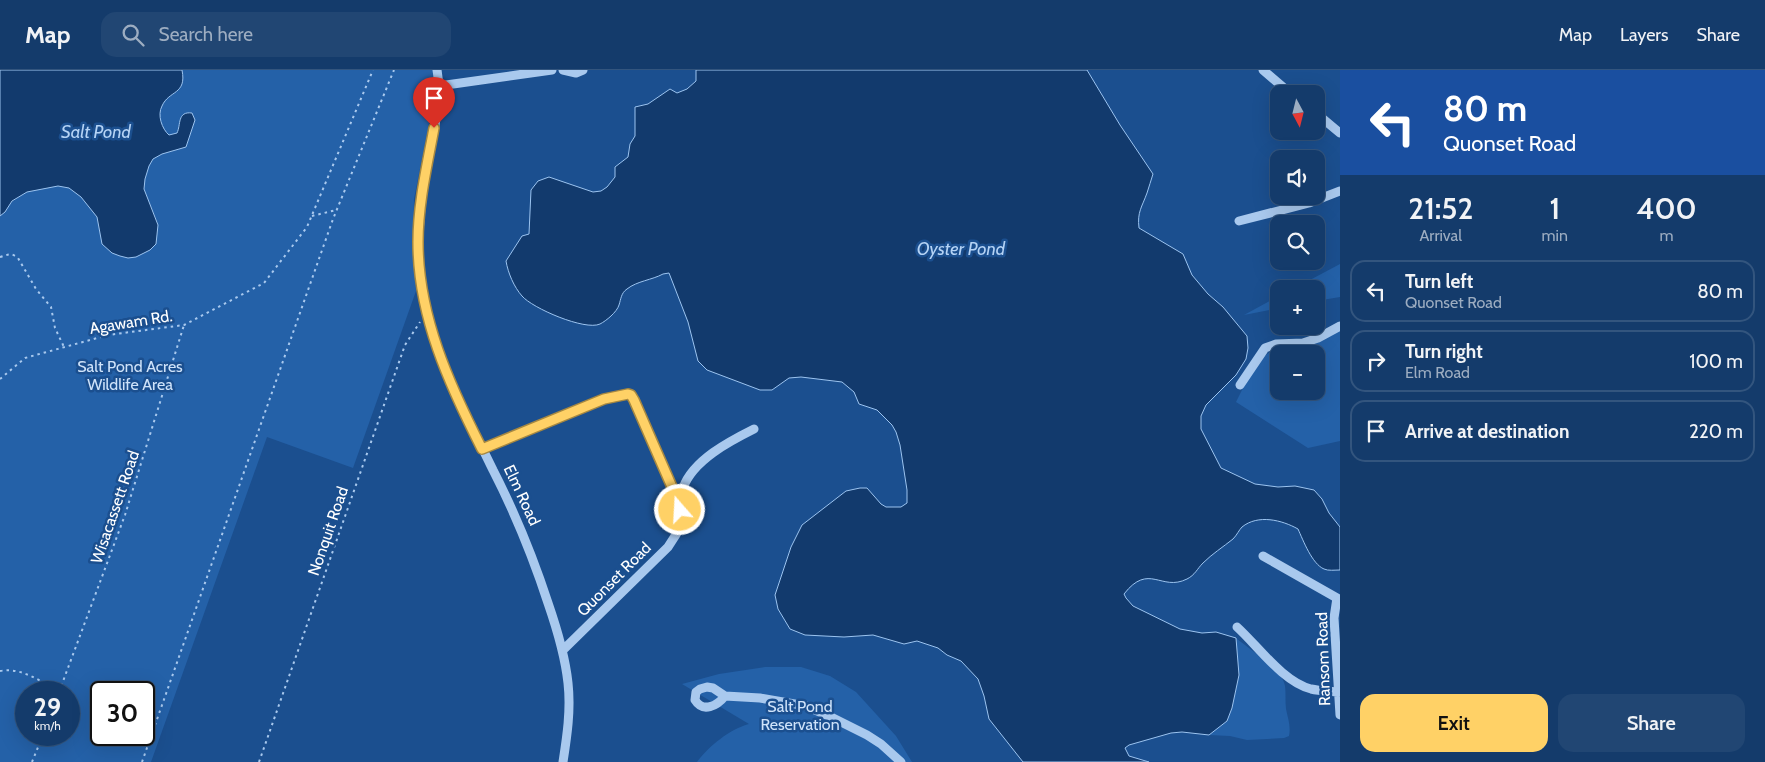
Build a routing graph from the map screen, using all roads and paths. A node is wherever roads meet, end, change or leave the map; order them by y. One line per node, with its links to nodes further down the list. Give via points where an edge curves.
1 (373, 70): 14 (path, Agawam Rd.)
2 (394, 70): 13 (path)
3 (437, 70): 9 (street, Elm Road)
4 (552, 70): 9 (street)
5 (563, 70): 6 (street, via 576,73)
6 (583, 70)
7 (1263, 70): 8 (street)
8 (1280, 85)
9 (439, 86): 17 (street, Elm Road, via 419,220 419,267)
10 (1325, 120): 11 (street)
11 (1340, 133)
12 (1340, 191): 15 (street, via 1309,203)
13 (336, 210): 14 (path); 37 (path)
14 (311, 216): 18 (path, Agawam Rd., via 307,227 264,283)
15 (1239, 221)
16 (0, 257): 20 (path, via 8,254 18,258 51,307)
17 (427, 311): 24 (street, Elm Road, via 451,386); 38 (path, Nonquit Road, via 405,346)
18 (184, 325): 20 (path, Agawam Rd., via 108,335); 31 (path, Wisacassett Road, via 125,515)
19 (1340, 326): 22 (street, via 1303,343 1276,344 1265,348)
20 (64, 347): 21 (path, Agawam Rd., via 25,358)
21 (0, 379)
22 (1240, 384)
23 (754, 429): 25 (street, via 716,450 699,465 683,487)
24 (482, 449): 25 (street, Quonset Road, via 604,399 628,394 634,400); 28 (street, Elm Road, via 528,543)
25 (679, 503): 28 (street, Quonset Road, via 678,533 668,547)
26 (1263, 556): 32 (street, Ransom Road, via 1337,598 1334,618)
27 (1237, 627): 32 (street, via 1302,686)
28 (563, 650): 39 (street, Elm Road, via 569,712)
29 (0, 671): 30 (path, via 26,672)
30 (40, 681)
31 (63, 681)
32 (1338, 692): 34 (street, Ransom Road)
33 (725, 696): 40 (street, via 806,706 867,735)
34 (1340, 715)
35 (39, 746): 36 (path)
36 (32, 762)
37 (142, 762)
38 (259, 762)
39 (563, 762)
40 (901, 762)

